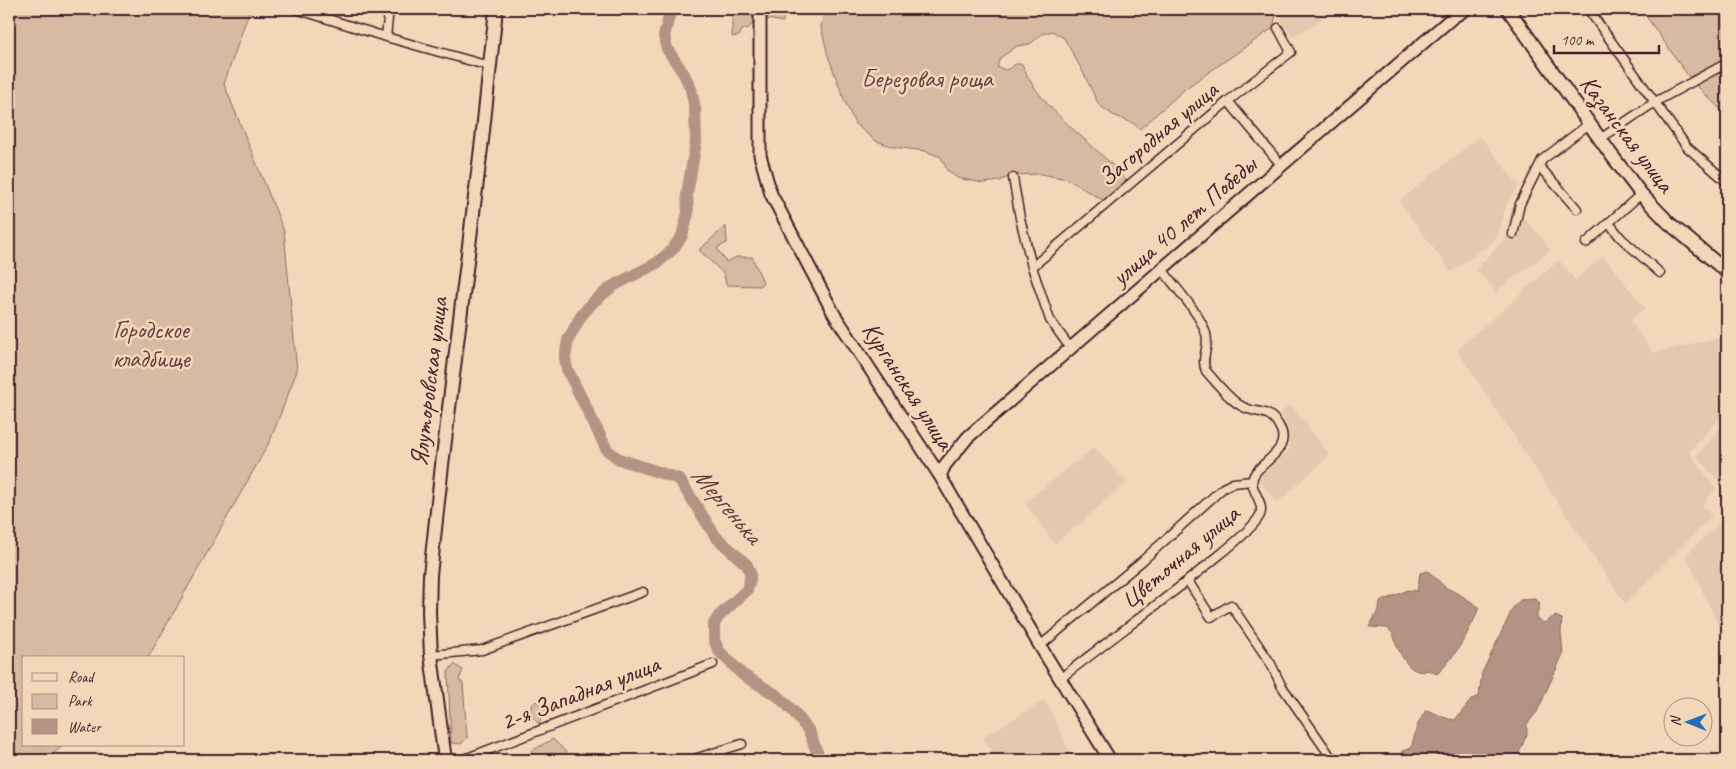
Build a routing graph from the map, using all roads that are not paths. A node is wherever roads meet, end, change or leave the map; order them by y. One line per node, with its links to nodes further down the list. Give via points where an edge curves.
1 (296, 9): 9 (street)
2 (389, 9): 9 (street)
3 (496, 9): 11 (main road, Ялуторовская улица)
4 (760, 9): 30 (main road, Курганская улица, via 760,155 771,194 834,314)
5 (1466, 9): 16 (main road, улица 40 лет Победы)
6 (1508, 9): 14 (main road, Казанская улица)
7 (1588, 9): 13 (street)
8 (1278, 28): 12 (street, Загородная улица, via 1291,52)
9 (386, 37): 11 (street)
10 (1727, 63): 13 (street)
11 (489, 66): 35 (main road, Ялуторовская улица, via 432,557)
12 (1228, 101): 16 (street); 25 (street, Загородная улица)
13 (1655, 102): 15 (street); 19 (street, via 1687,147)
14 (1590, 124): 15 (main road, Казанская улица); 17 (street, via 1542,160)
15 (1600, 139): 20 (main road, Казанская улица)
16 (1282, 166): 26 (main road, улица 40 лет Победы)
17 (1539, 166): 21 (street); 23 (street, via 1520,204)
18 (1013, 178): 25 (street)
19 (1727, 182)
20 (1641, 194): 22 (street); 28 (main road, Казанская улица, via 1669,223)
21 (1577, 209)
22 (1609, 223): 24 (street); 27 (street, via 1621,238)
23 (1513, 234)
24 (1586, 243)
25 (1032, 267): 29 (street, via 1050,320)
26 (1162, 270): 29 (main road, улица 40 лет Победы); 31 (street, Цветочная улица, via 1200,320 1208,342 1203,365 1206,371 1236,402 1252,411 1266,412 1280,427 1283,436 1281,446)
27 (1660, 272)
28 (1727, 272)
29 (1071, 349): 30 (main road, улица 40 лет Победы, via 968,437 944,465)
30 (940, 476): 34 (main road, Курганская улица)
31 (1252, 481): 32 (street, Цветочная улица, via 1260,504 1260,515 1242,535); 34 (street, via 1223,488)
32 (1188, 581): 37 (street, Цветочная улица); 43 (street, via 1211,617 1231,605)
33 (642, 592): 35 (street, via 482,650)
34 (1040, 646): 37 (main road, Курганская улица)
35 (431, 654): 39 (main road, Ялуторовская улица)
36 (713, 664): 40 (street, 2-я Западная улица)
37 (1061, 678): 42 (main road, Курганская улица)
38 (742, 744): 41 (street)
39 (445, 760)
40 (462, 760)
41 (690, 760)
42 (1110, 760)
43 (1333, 760)

